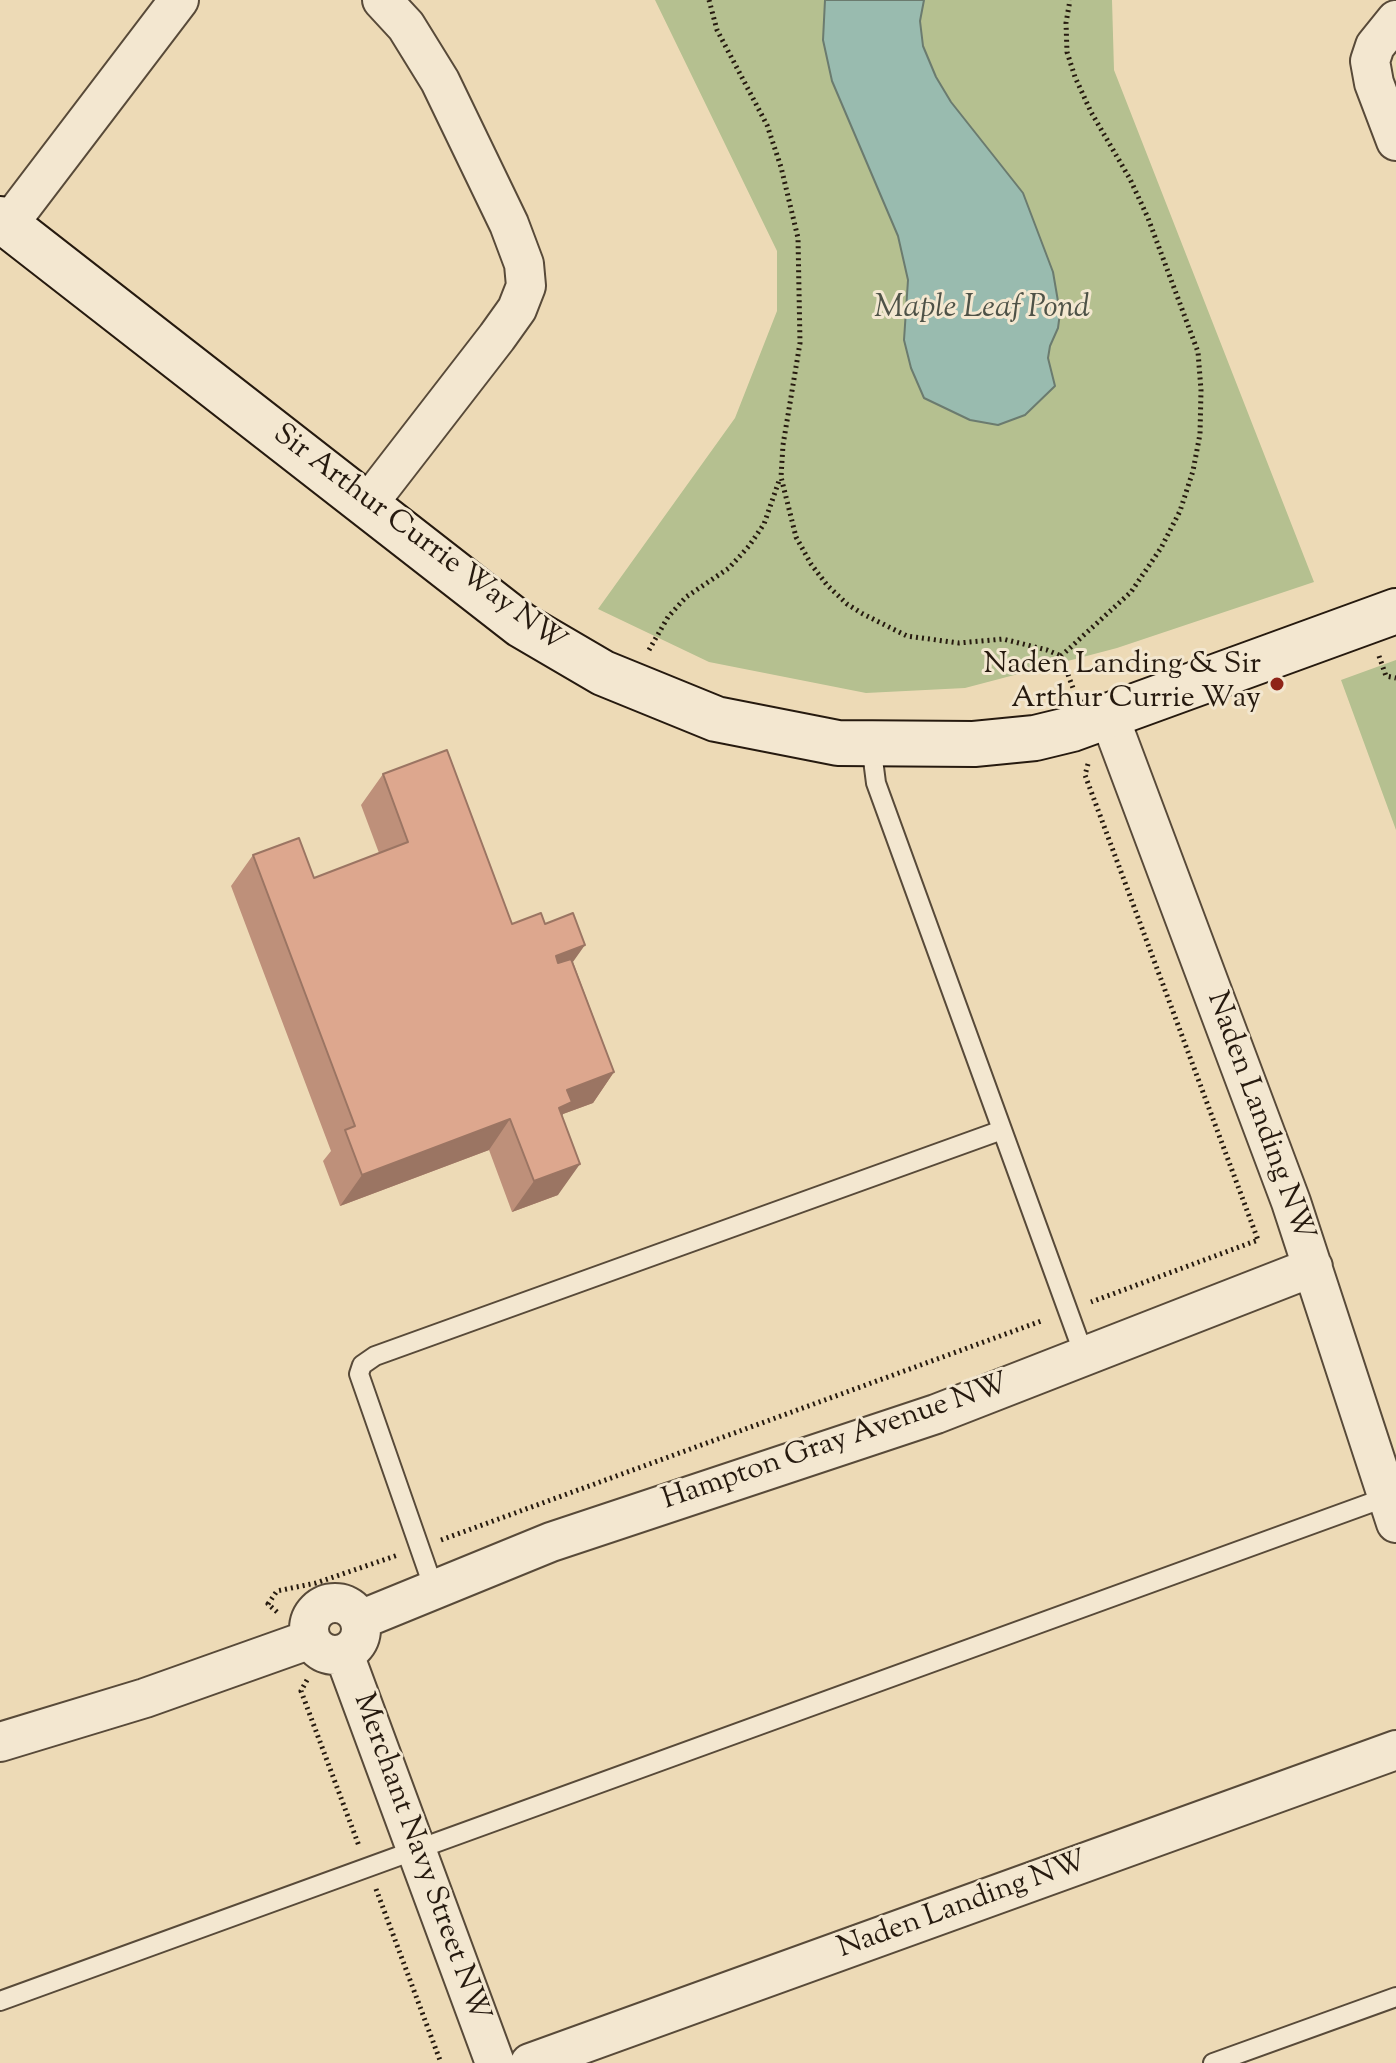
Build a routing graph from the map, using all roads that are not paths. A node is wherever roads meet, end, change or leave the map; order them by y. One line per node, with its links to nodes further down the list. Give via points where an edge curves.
1 (179, 0): 5 (street)
2 (382, 0): 6 (street, via 406,26 440,81 509,224 526,286 497,337)
3 (1396, 20): 4 (street, via 1370,61)
4 (1396, 141)
5 (3, 222): 6 (street, Sir Arthur Currie Way NW)
6 (367, 505): 9 (street, Sir Arthur Currie Way NW, via 521,625 603,673 716,719 838,743)
7 (1396, 611): 8 (street, Sir Arthur Currie Way NW)
8 (1092, 706): 9 (street, Sir Arthur Currie Way NW, via 1072,729 1035,738); 11 (street, Naden Landing NW, via 1286,1187)
9 (871, 744): 10 (lane, via 876,783)
10 (1002, 1130): 12 (lane); 14 (lane, via 362,1365 359,1374)
11 (1313, 1267): 12 (street, Hampton Gray Avenue NW); 13 (street, Naden Landing NW)
12 (1084, 1355): 14 (street, Hampton Gray Avenue NW, via 936,1414 551,1542)
13 (1392, 1510): 18 (lane)
14 (434, 1589): 15 (street, Hampton Gray Avenue NW, via 360,1620 361,1636 351,1650)
15 (316, 1646): 16 (street); 18 (street, Merchant Navy Street NW)
16 (0, 1742)
17 (1396, 1750): 22 (street, Naden Landing NW)
18 (416, 1850): 20 (lane); 21 (street, Merchant Navy Street NW)
19 (1396, 1997): 23 (lane)
20 (0, 2001)
21 (495, 2063)
22 (530, 2063)
23 (1213, 2063)

